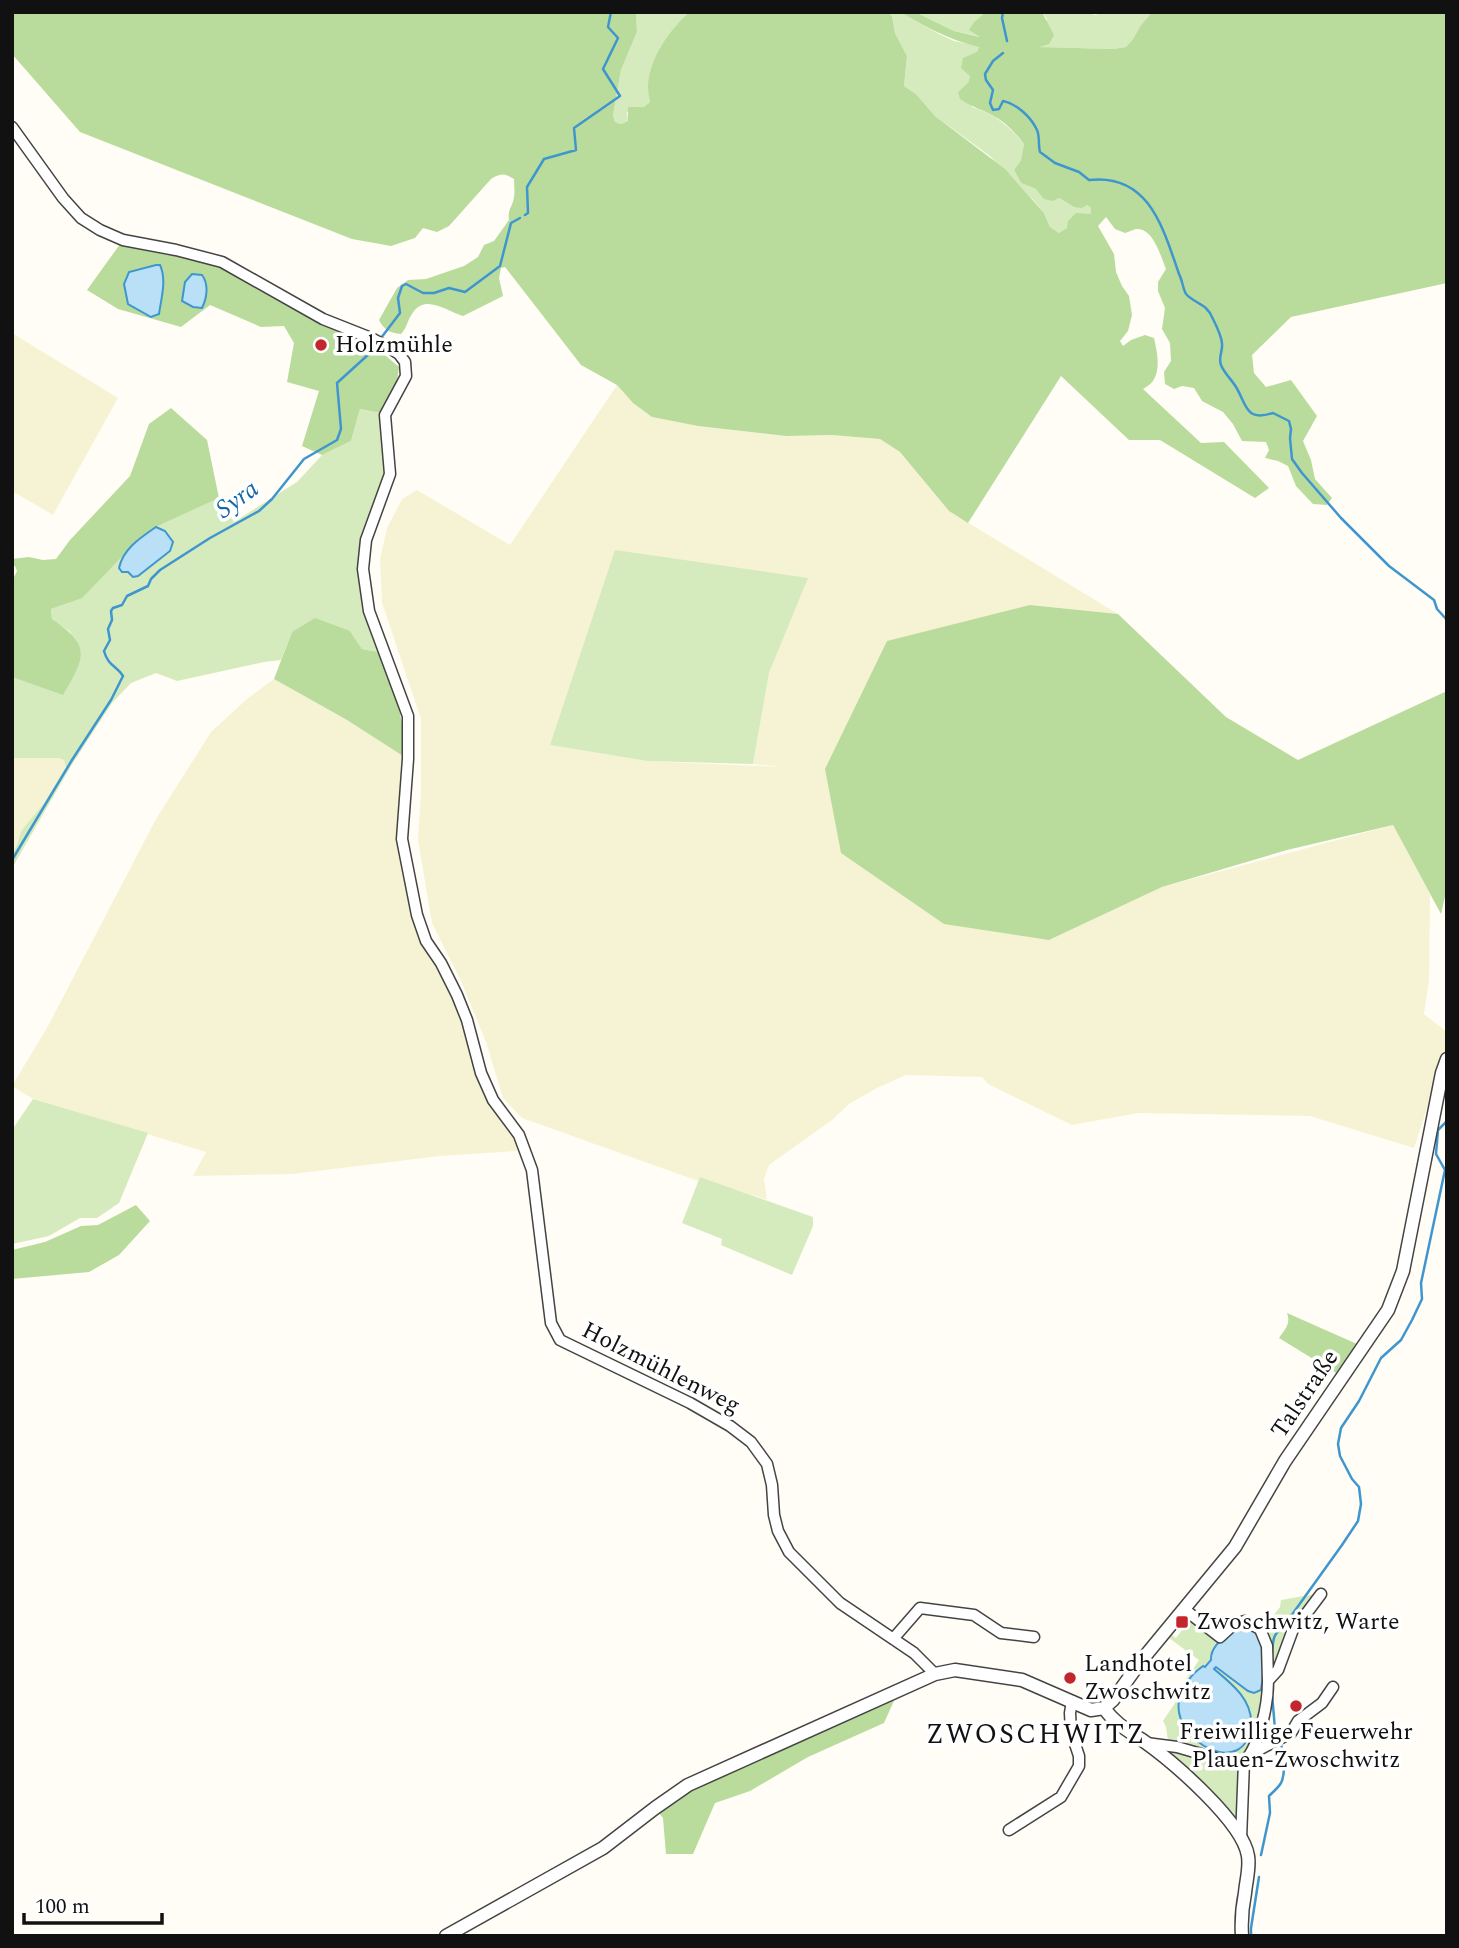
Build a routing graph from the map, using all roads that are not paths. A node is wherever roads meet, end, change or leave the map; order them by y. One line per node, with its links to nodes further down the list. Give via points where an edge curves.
1 (12, 127): 6 (street, Holzmühlenweg, via 63,198 100,230 123,240 222,262 323,319 388,347 405,362 406,376 385,415 390,474 366,540 363,569 369,611 408,716 402,839 426,941 457,995 493,1100 519,1135 532,1170 551,1323 561,1340 690,1403 751,1442 767,1464 774,1515 789,1552 840,1603)
2 (1447, 1059): 4 (street, Talstraße, via 1403,1272 1388,1310 1285,1461 1235,1547)
3 (1321, 1594): 8 (street, via 1295,1624 1278,1670)
4 (1184, 1609): 8 (street, via 1220,1637 1245,1621 1260,1629 1267,1646); 11 (street, Talstraße)
5 (1034, 1637): 6 (street, via 1001,1633 974,1615 920,1608)
6 (893, 1639): 7 (street, Holzmühlenweg)
7 (935, 1674): 10 (street, via 955,1670 1011,1678); 16 (street, via 688,1785 603,1848)
8 (1268, 1681): 13 (street, via 1260,1728)
9 (1334, 1687): 13 (street, via 1291,1733)
10 (1072, 1701): 11 (street, via 1091,1710); 14 (street, via 1071,1732 1080,1766 1061,1797)
11 (1104, 1708): 12 (street, via 1117,1724)
12 (1146, 1743): 13 (street, via 1222,1760); 15 (street, via 1215,1803)
13 (1248, 1758): 15 (street)
14 (1009, 1830)
15 (1241, 1839): 17 (street, via 1249,1868)
16 (446, 1936)
17 (1242, 1936)

